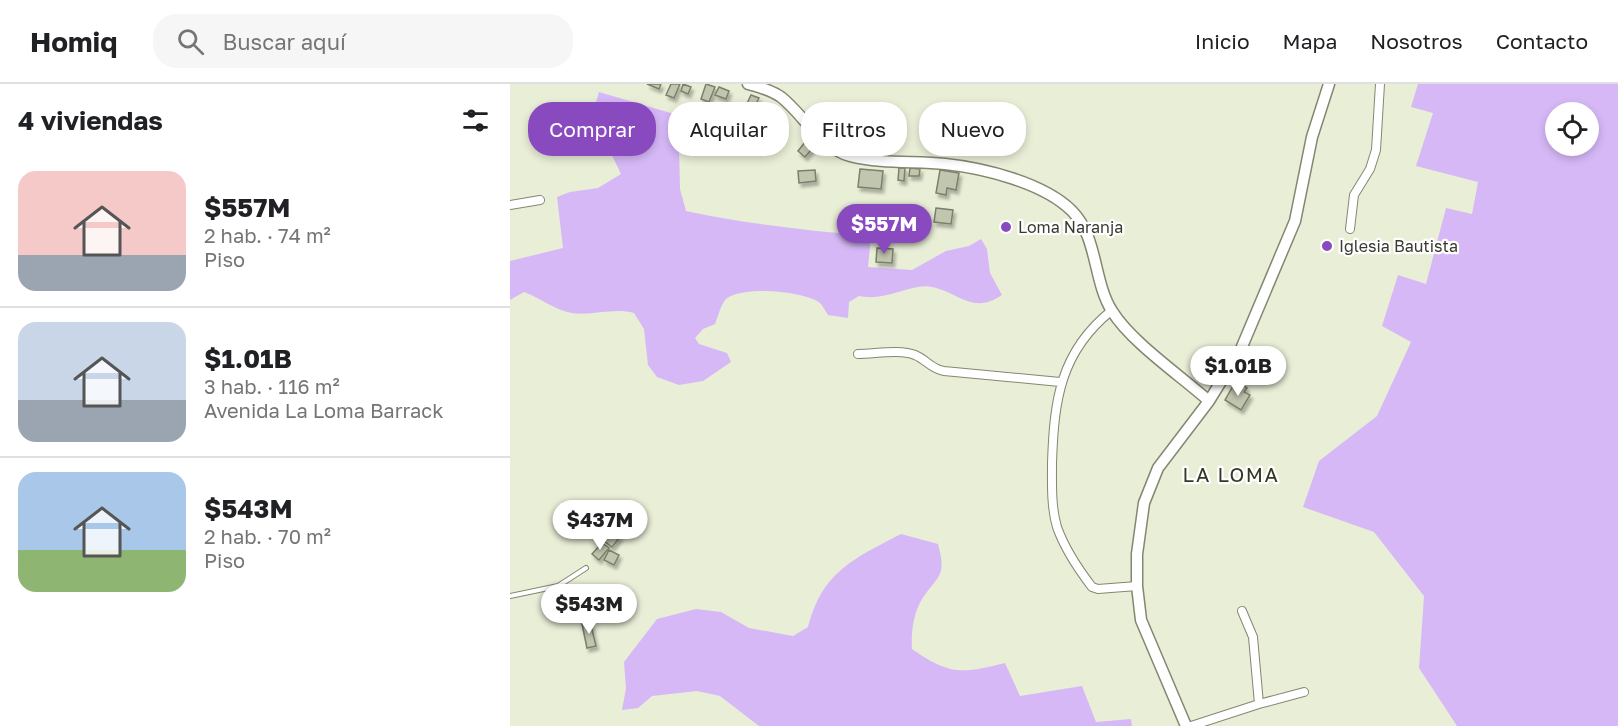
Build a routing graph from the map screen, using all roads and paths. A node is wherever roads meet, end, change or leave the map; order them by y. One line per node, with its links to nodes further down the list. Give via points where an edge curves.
1 (748, 84): 7 (main road, via 783,99 822,138 846,155 958,166 1045,191 1070,209 1082,225)
2 (1329, 84): 10 (main road, via 1312,137 1294,221 1241,349)
3 (1380, 84): 6 (street, via 1376,150 1370,169 1353,195)
4 (540, 200): 5 (street)
5 (510, 205)
6 (1350, 229)
7 (1112, 311): 9 (street, via 1082,341); 10 (main road, via 1130,333)
8 (858, 354): 9 (street, via 906,353 944,371)
9 (1060, 382): 12 (street, via 1052,472 1057,526 1092,587)
10 (1209, 401): 12 (main road, via 1150,483 1140,528)
11 (586, 568): 13 (lane, via 558,585)
12 (1137, 586): 17 (main road, via 1147,639)
13 (510, 596)
14 (1242, 611): 16 (street, via 1253,637)
15 (1304, 692): 16 (street)
16 (1259, 704): 18 (street)
17 (1186, 726)
18 (1191, 726)

